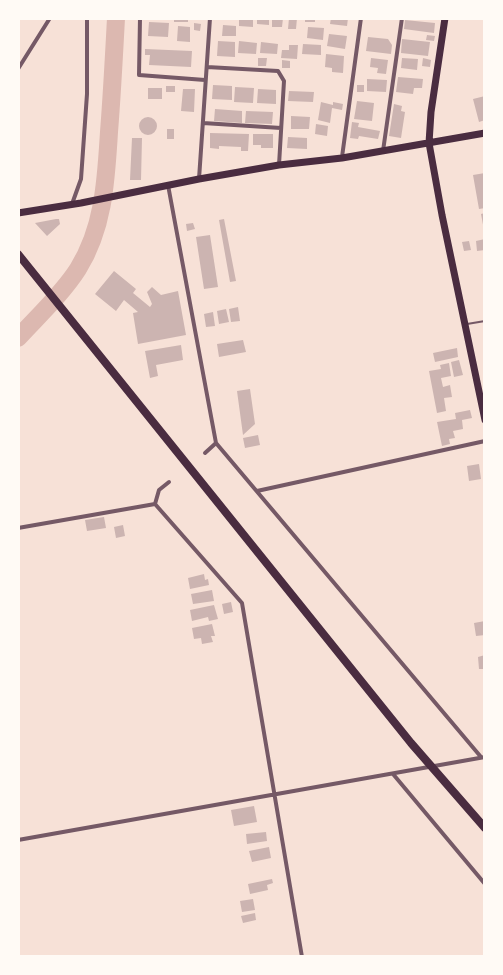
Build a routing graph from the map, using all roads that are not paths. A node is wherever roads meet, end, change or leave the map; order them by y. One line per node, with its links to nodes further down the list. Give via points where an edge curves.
1 (50, 18): 9 (street)
2 (87, 18): 20 (street, via 81,179)
3 (140, 18): 10 (street, via 139,75)
4 (210, 18): 8 (street)
5 (362, 18): 16 (street)
6 (402, 18): 15 (street)
7 (445, 18): 14 (main road)
8 (207, 67): 10 (street); 12 (street, via 278,71 284,81)
9 (18, 69)
10 (206, 80): 11 (street)
11 (203, 123): 12 (street); 18 (street)
12 (281, 128): 17 (street)
13 (485, 133): 14 (main road)
14 (429, 143): 15 (main road); 24 (main road)
15 (383, 151): 16 (main road)
16 (342, 158): 17 (main road)
17 (279, 165): 18 (main road)
18 (199, 179): 19 (main road)
19 (168, 185): 20 (main road); 27 (street)
20 (71, 204): 21 (main road)
21 (18, 213)
22 (18, 254): 36 (highway, via 411,743)
23 (485, 321): 24 (lane)
24 (464, 324): 25 (main road)
25 (485, 420)
26 (485, 441): 30 (street)
27 (216, 443): 28 (street); 30 (street)
28 (205, 453)
29 (170, 482): 31 (street, via 159,490)
30 (257, 491): 33 (street)
31 (155, 504): 32 (street); 35 (street, via 242,603)
32 (18, 528)
33 (483, 758): 34 (street)
34 (393, 774): 35 (street); 38 (street)
35 (274, 795): 37 (street); 39 (street)
36 (485, 828)
37 (18, 840)
38 (485, 884)
39 (302, 957)

